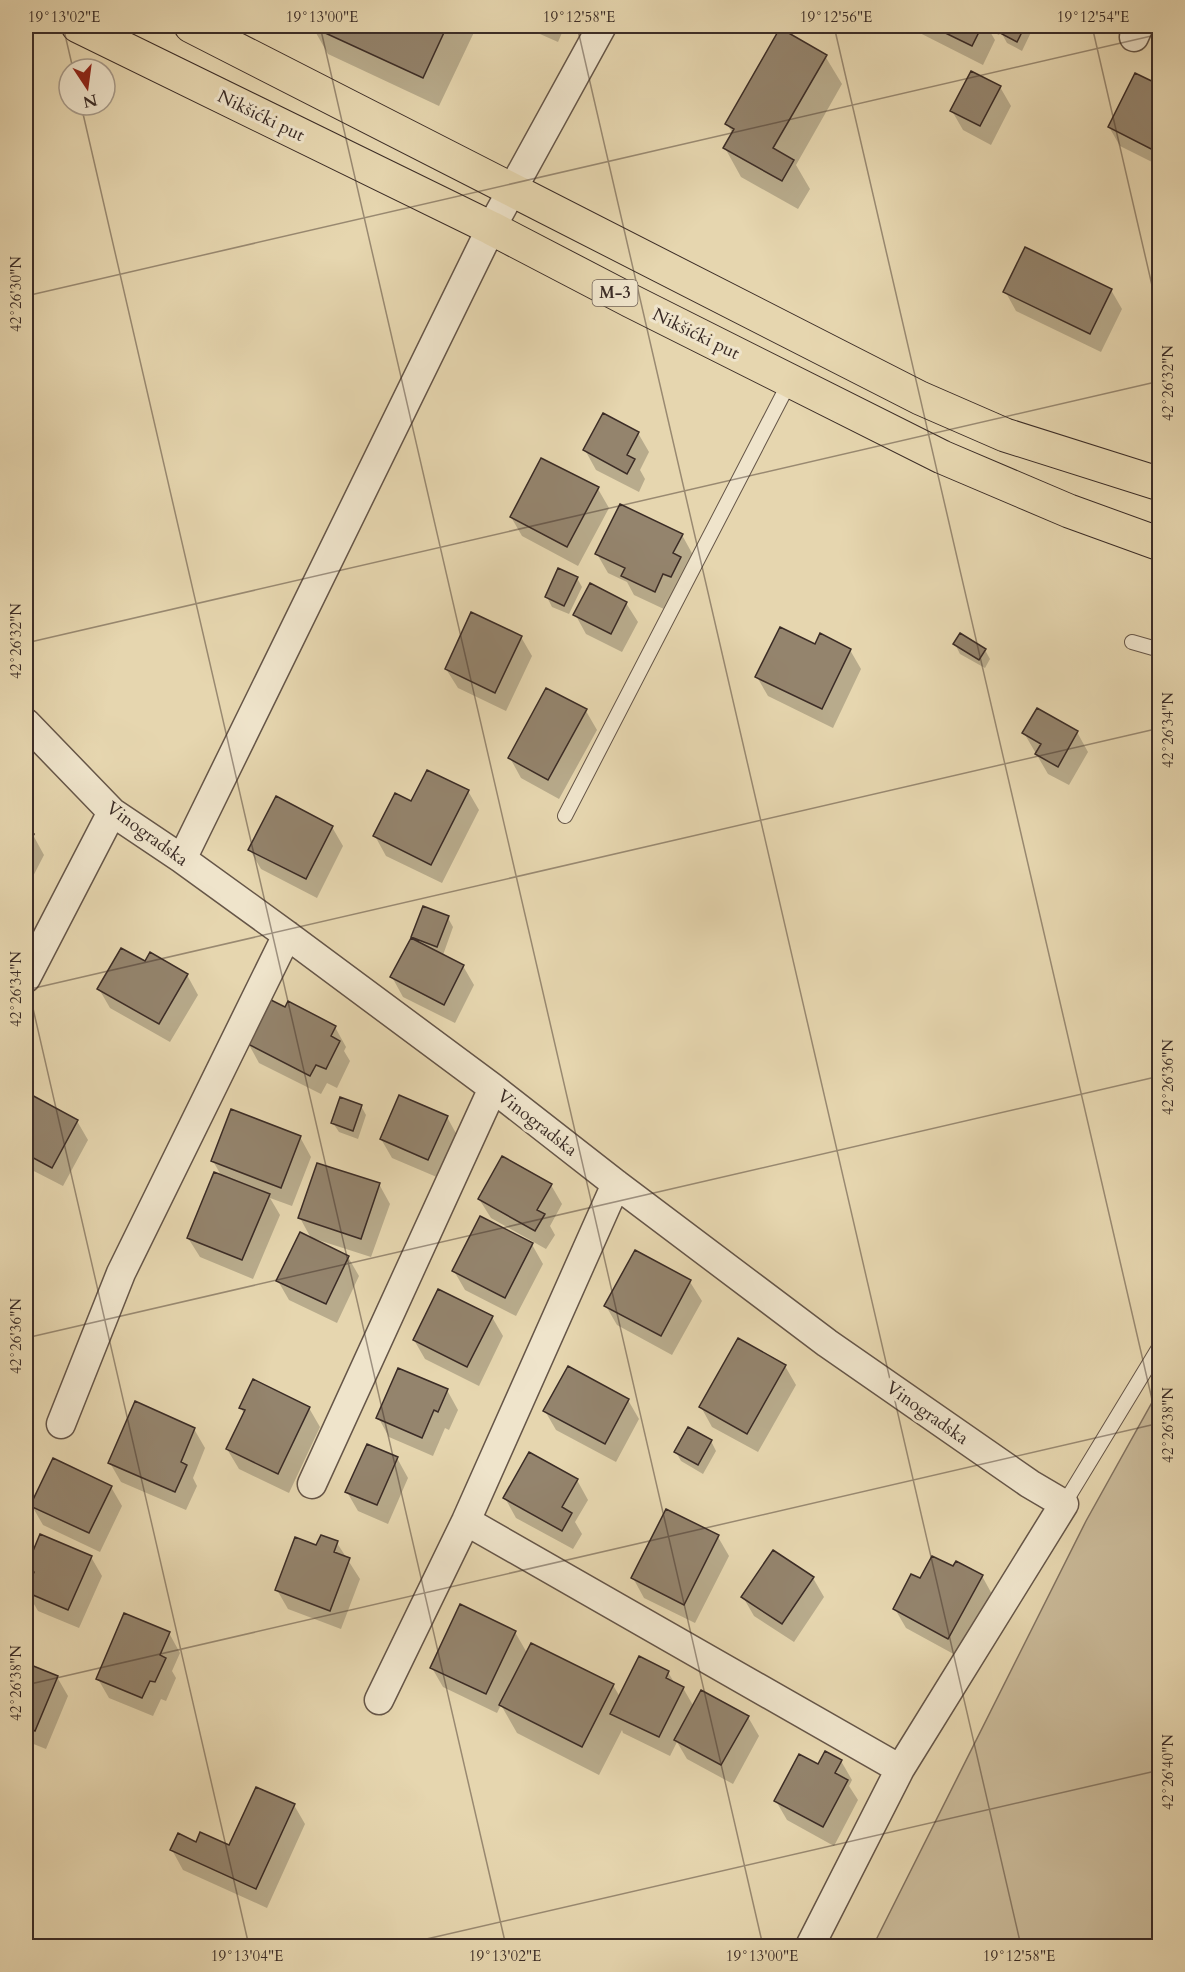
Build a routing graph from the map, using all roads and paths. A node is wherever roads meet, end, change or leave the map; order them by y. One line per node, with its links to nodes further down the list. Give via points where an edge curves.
1 (78, 26): 5 (main road, Nikšićki put / M-3)
2 (191, 26): 4 (main road)
3 (602, 26): 4 (street)
4 (512, 190): 5 (street); 7 (main road, via 931,402 1005,435)
5 (491, 228): 6 (main road, Nikšićki put / M-3); 14 (street)
6 (790, 381): 8 (main road, Nikšićki put / M-3, via 979,473); 13 (lane)
7 (1160, 483)
8 (1160, 544)
9 (1132, 642): 10 (lane)
10 (1160, 650)
11 (26, 723): 12 (street, Vinogradska)
12 (112, 812): 14 (street, Vinogradska); 16 (street)
13 (565, 816)
14 (182, 859): 15 (street, Vinogradska)
15 (287, 935): 17 (street, Vinogradska); 20 (street, via 121,1273)
16 (26, 978)
17 (493, 1088): 18 (street, Vinogradska); 21 (street)
18 (616, 1184): 22 (street, Vinogradska, via 827,1343); 23 (street)
19 (1160, 1346): 22 (lane)
20 (61, 1424)
21 (312, 1484)
22 (1064, 1504): 25 (street)
23 (466, 1521): 24 (street); 25 (street)
24 (379, 1700)
25 (900, 1768): 26 (street)
26 (810, 1947)

